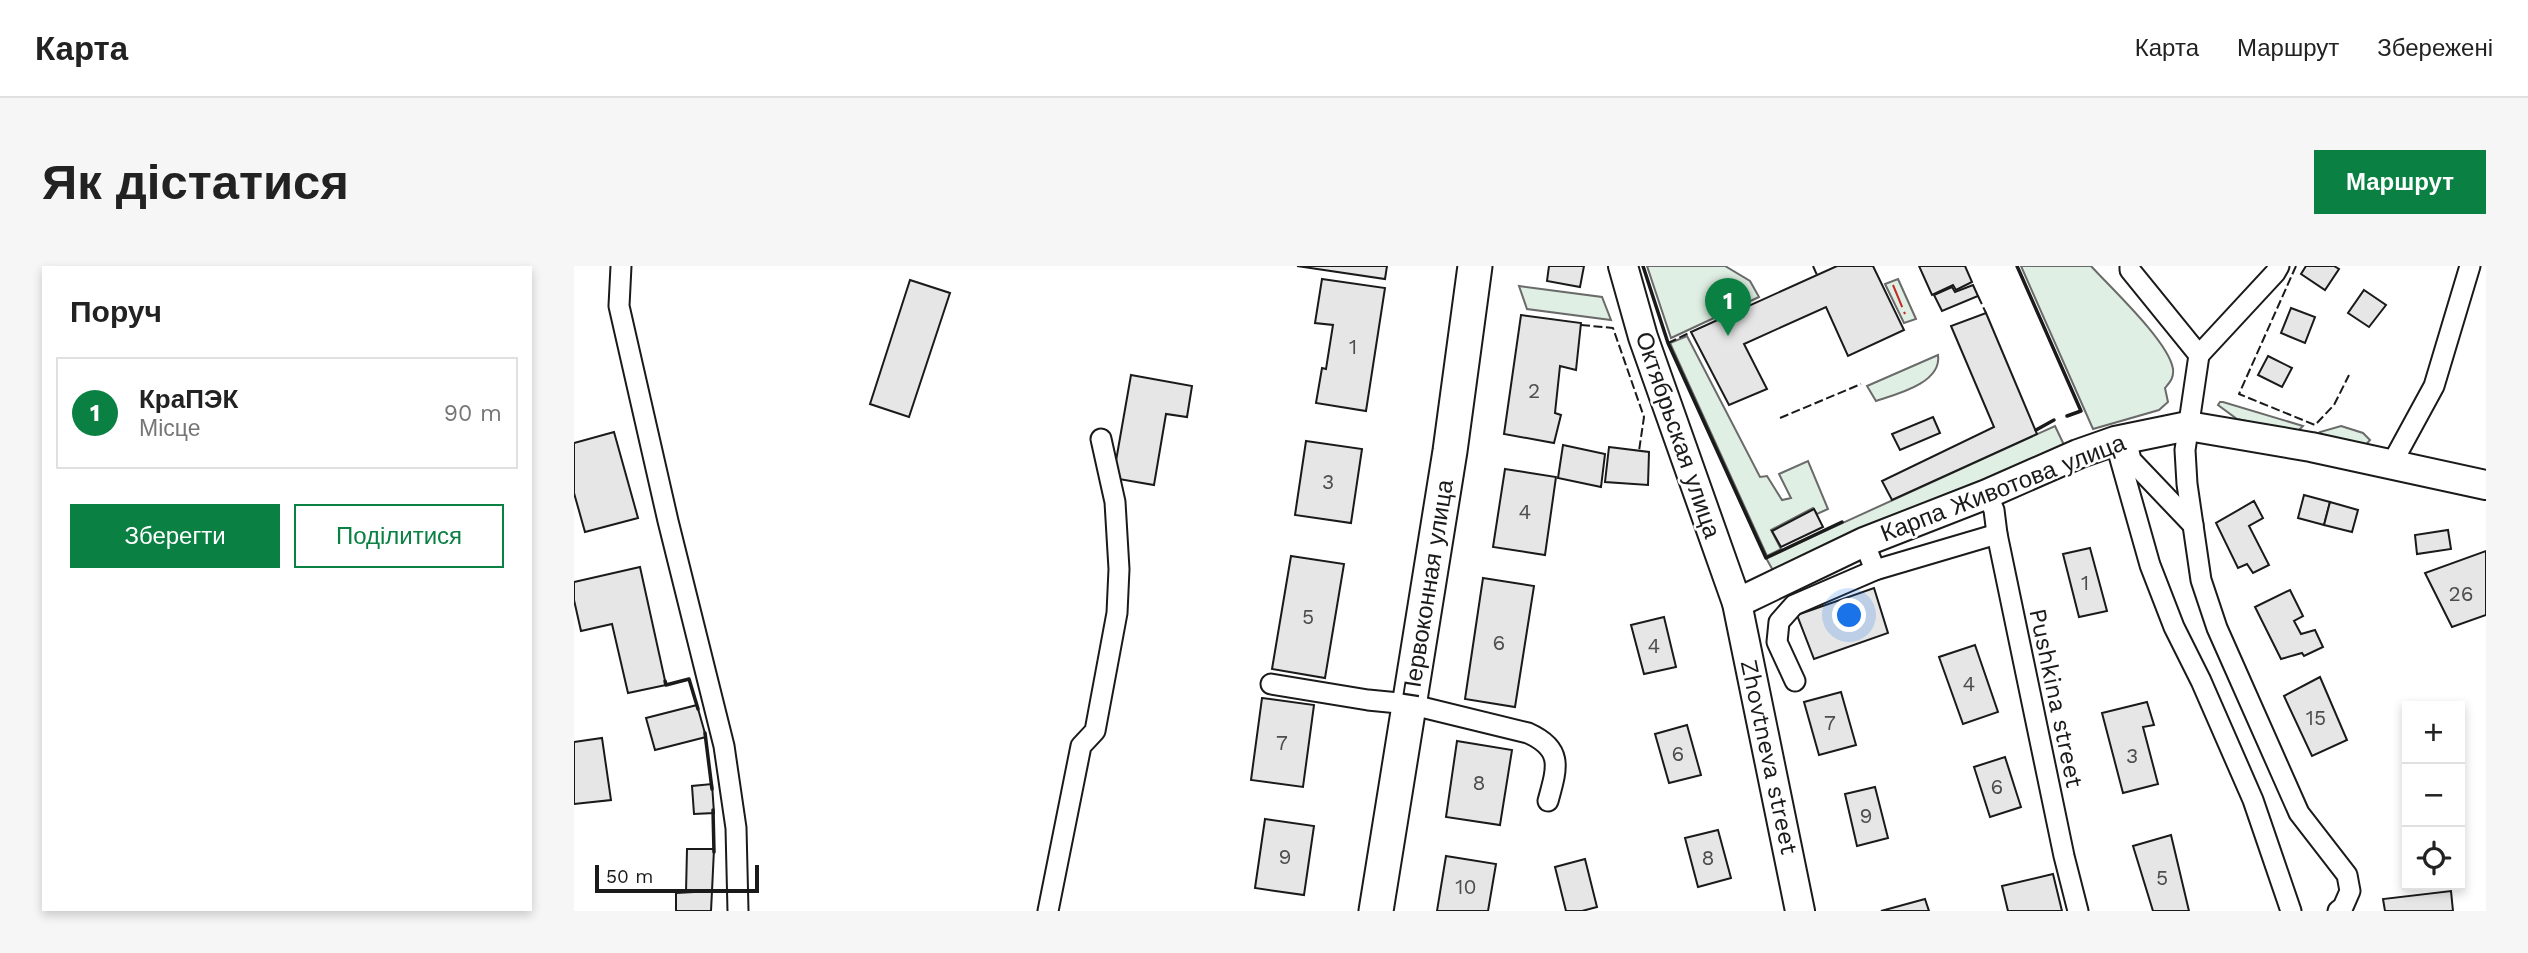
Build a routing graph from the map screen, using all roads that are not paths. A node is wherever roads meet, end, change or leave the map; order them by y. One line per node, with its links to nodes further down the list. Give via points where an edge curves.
1 (621, 266): 23 (street, via 619,306 724,746 736,828)
2 (1475, 266): 21 (highway, Первоконная улица)
3 (1623, 266): 18 (main road, Октябрьская улица, via 1643,337)
4 (2279, 266): 7 (street)
5 (2470, 266): 11 (street, via 2434,386)
6 (2127, 267): 7 (street)
7 (2199, 355): 8 (street)
8 (2188, 426): 10 (main road, Карпа Животова улица); 11 (main road, Карпа Животова улица); 14 (street, via 2185,450)
9 (1101, 439): 24 (street, via 1115,502 1117,614 1095,732 1081,746)
10 (2120, 439): 13 (main road, Карпа Животова улица); 14 (street, via 2131,460); 28 (street, via 2150,565 2253,800)
11 (2391, 465): 12 (main road, Карпа Животова улица)
12 (2486, 485)
13 (1987, 494): 15 (street, Pushkina street); 16 (main road, Карпа Животова улица)
14 (2193, 526): 29 (street, via 2201,580 2217,628 2270,749 2299,813 2347,875 2350,891)
15 (1997, 534): 17 (street); 27 (street, Pushkina street)
16 (1864, 542): 17 (street); 18 (main road, Карпа Животова улица)
17 (1875, 570): 19 (street, via 1794,605 1779,622 1777,642)
18 (1737, 603): 26 (main road, Zhovtneva street)
19 (1795, 681)
20 (1271, 684): 21 (street)
21 (1409, 704): 22 (street, via 1544,740 1555,754); 25 (highway, Первоконная улица)
22 (1548, 801)
23 (738, 911)
24 (1048, 911)
25 (1376, 911)
26 (1800, 911)
27 (2078, 911)
28 (2291, 911)
29 (2338, 911)

